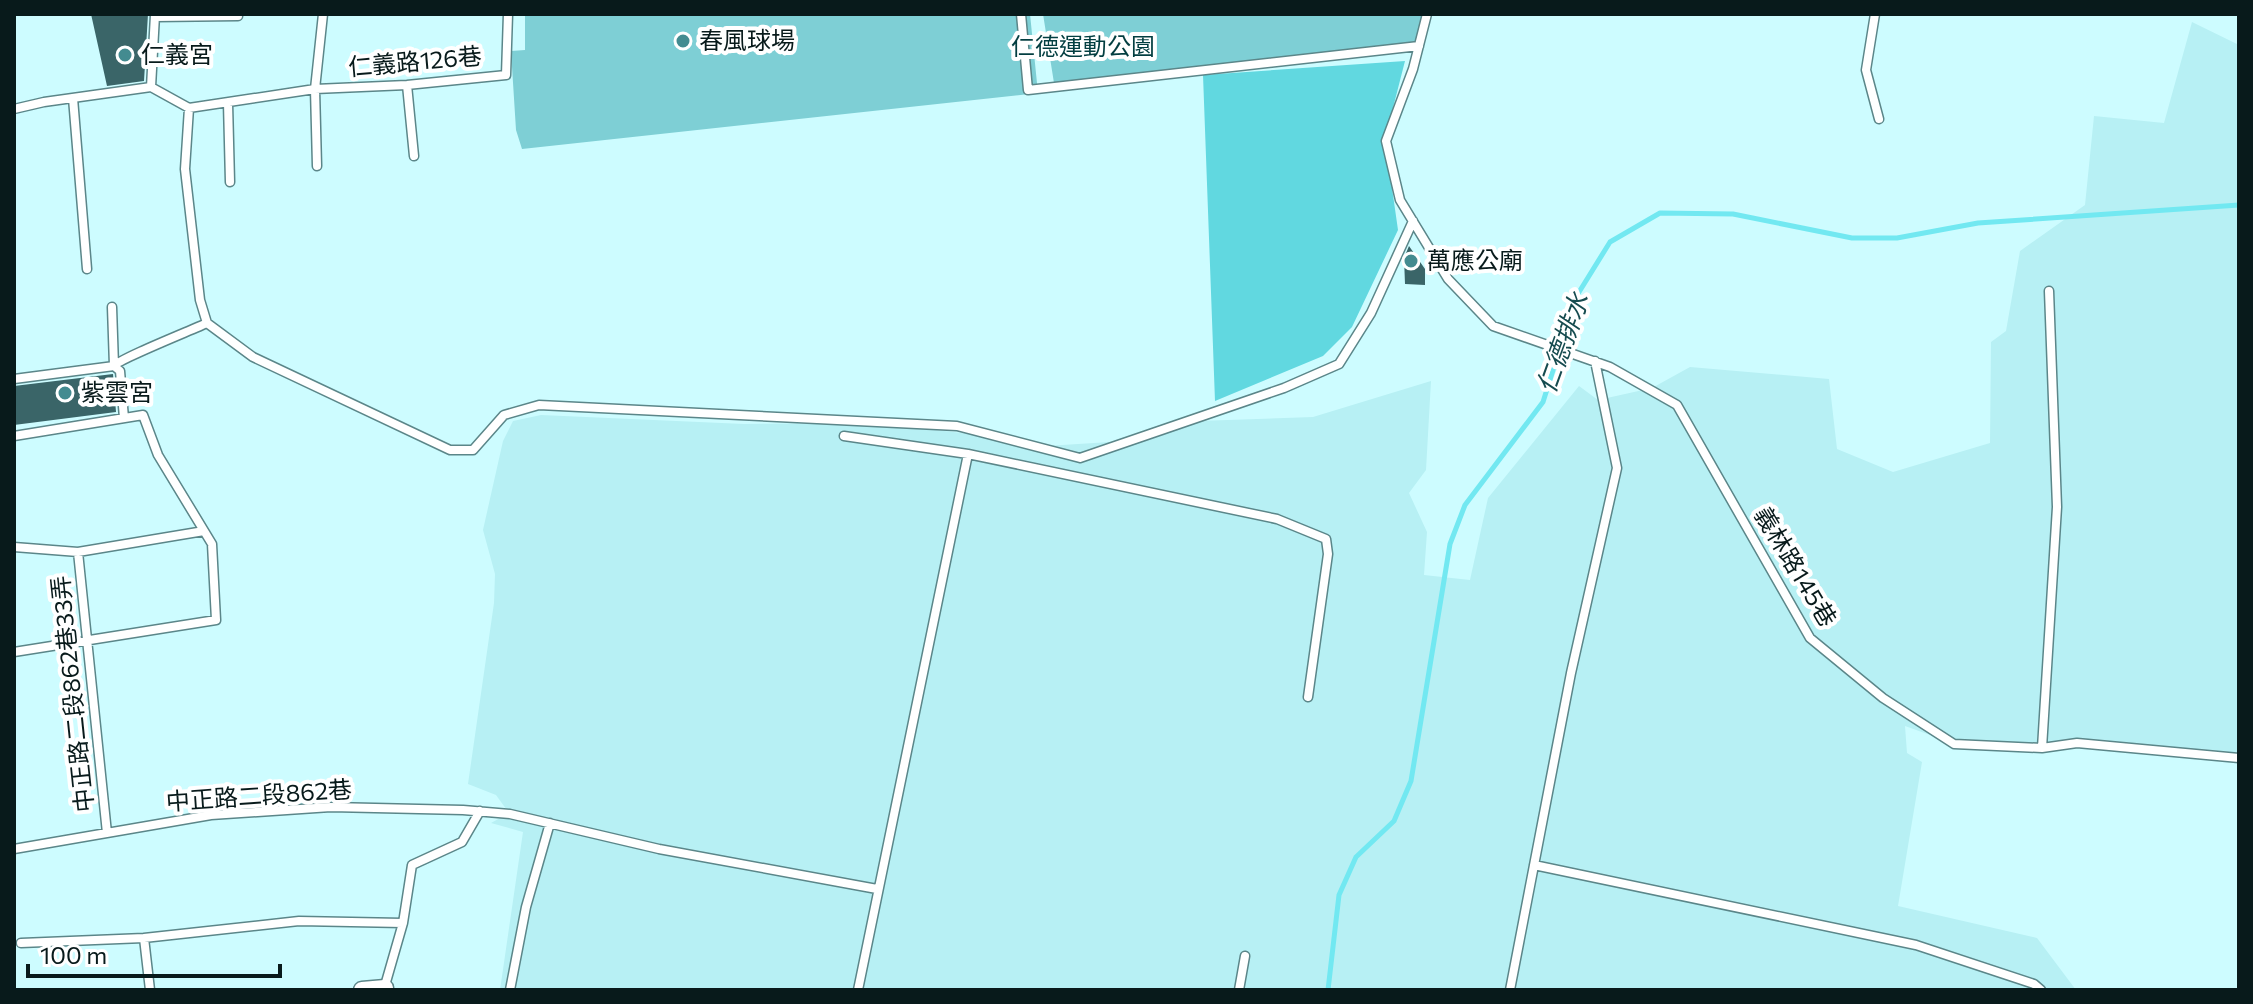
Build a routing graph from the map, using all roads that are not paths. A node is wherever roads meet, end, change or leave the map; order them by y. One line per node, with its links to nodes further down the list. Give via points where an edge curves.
1 (323, 14): 11 (lane)
2 (508, 14): 9 (lane, 仁義路126巷, via 506,75)
3 (1021, 14): 8 (lane, via 1028,90)
4 (1427, 14): 8 (lane, 義林路145巷)
5 (1875, 14): 16 (lane, via 1866,70)
6 (155, 15): 7 (lane); 10 (lane)
7 (238, 16)
8 (1419, 46): 20 (lane, 義林路145巷, via 1386,141 1400,200)
9 (407, 85): 11 (lane, 仁義路126巷); 17 (lane)
10 (151, 87): 12 (lane); 14 (lane)
11 (315, 89): 13 (lane, 仁義路126巷); 18 (lane)
12 (73, 98): 15 (lane); 21 (lane)
13 (228, 103): 14 (lane, 仁義路126巷); 19 (lane)
14 (189, 108): 24 (lane, via 185,169)
15 (14, 109)
16 (1879, 119)
17 (414, 156)
18 (317, 166)
19 (230, 182)
20 (1413, 221): 24 (lane, via 1371,313 1339,364 1080,458 957,426 539,405 504,415 473,450 450,450 253,357); 25 (lane, 義林路145巷, via 1448,279 1493,326)
21 (87, 269)
22 (2049, 291): 38 (lane, via 2057,507)
23 (112, 307): 26 (lane)
24 (207, 323): 26 (lane)
25 (1595, 361): 38 (lane, 義林路145巷, via 1677,405 1810,638 1883,698 1954,744); 44 (lane, via 1617,468)
26 (114, 366): 27 (lane); 28 (lane, via 120,371)
27 (14, 379)
28 (124, 418): 29 (lane); 32 (lane, via 143,415 158,455)
29 (14, 436)
30 (844, 436): 31 (lane)
31 (968, 454): 37 (lane, via 1277,519 1326,539); 45 (lane)
32 (204, 531): 34 (lane); 35 (lane, via 212,544 216,620)
33 (14, 547): 34 (lane)
34 (78, 552): 35 (lane, 中正路二段862巷33弄)
35 (87, 641): 36 (lane); 42 (lane, 中正路二段862巷33弄)
36 (14, 652)
37 (1308, 697)
38 (2042, 748): 39 (lane, 義林路145巷, via 2077,743)
39 (2239, 758)
40 (480, 811): 41 (lane, 中正路二段862巷); 42 (lane, 中正路二段862巷, via 331,807 211,815); 46 (lane, via 462,842 412,865)
41 (550, 823): 45 (lane, 中正路二段862巷); 53 (lane)
42 (107, 833): 43 (lane, 中正路二段862巷)
43 (14, 849)
44 (1534, 865): 56 (lane); 57 (lane, via 1916,945)
45 (877, 889): 54 (lane)
46 (403, 923): 47 (lane, via 299,921); 50 (lane)
47 (144, 938): 48 (lane); 51 (lane)
48 (21, 943)
49 (1245, 956): 55 (lane)
50 (384, 989): 52 (street)
51 (150, 990)
52 (362, 990)
53 (510, 990)
54 (858, 990)
55 (1239, 990)
56 (1510, 990)
57 (2041, 990)

